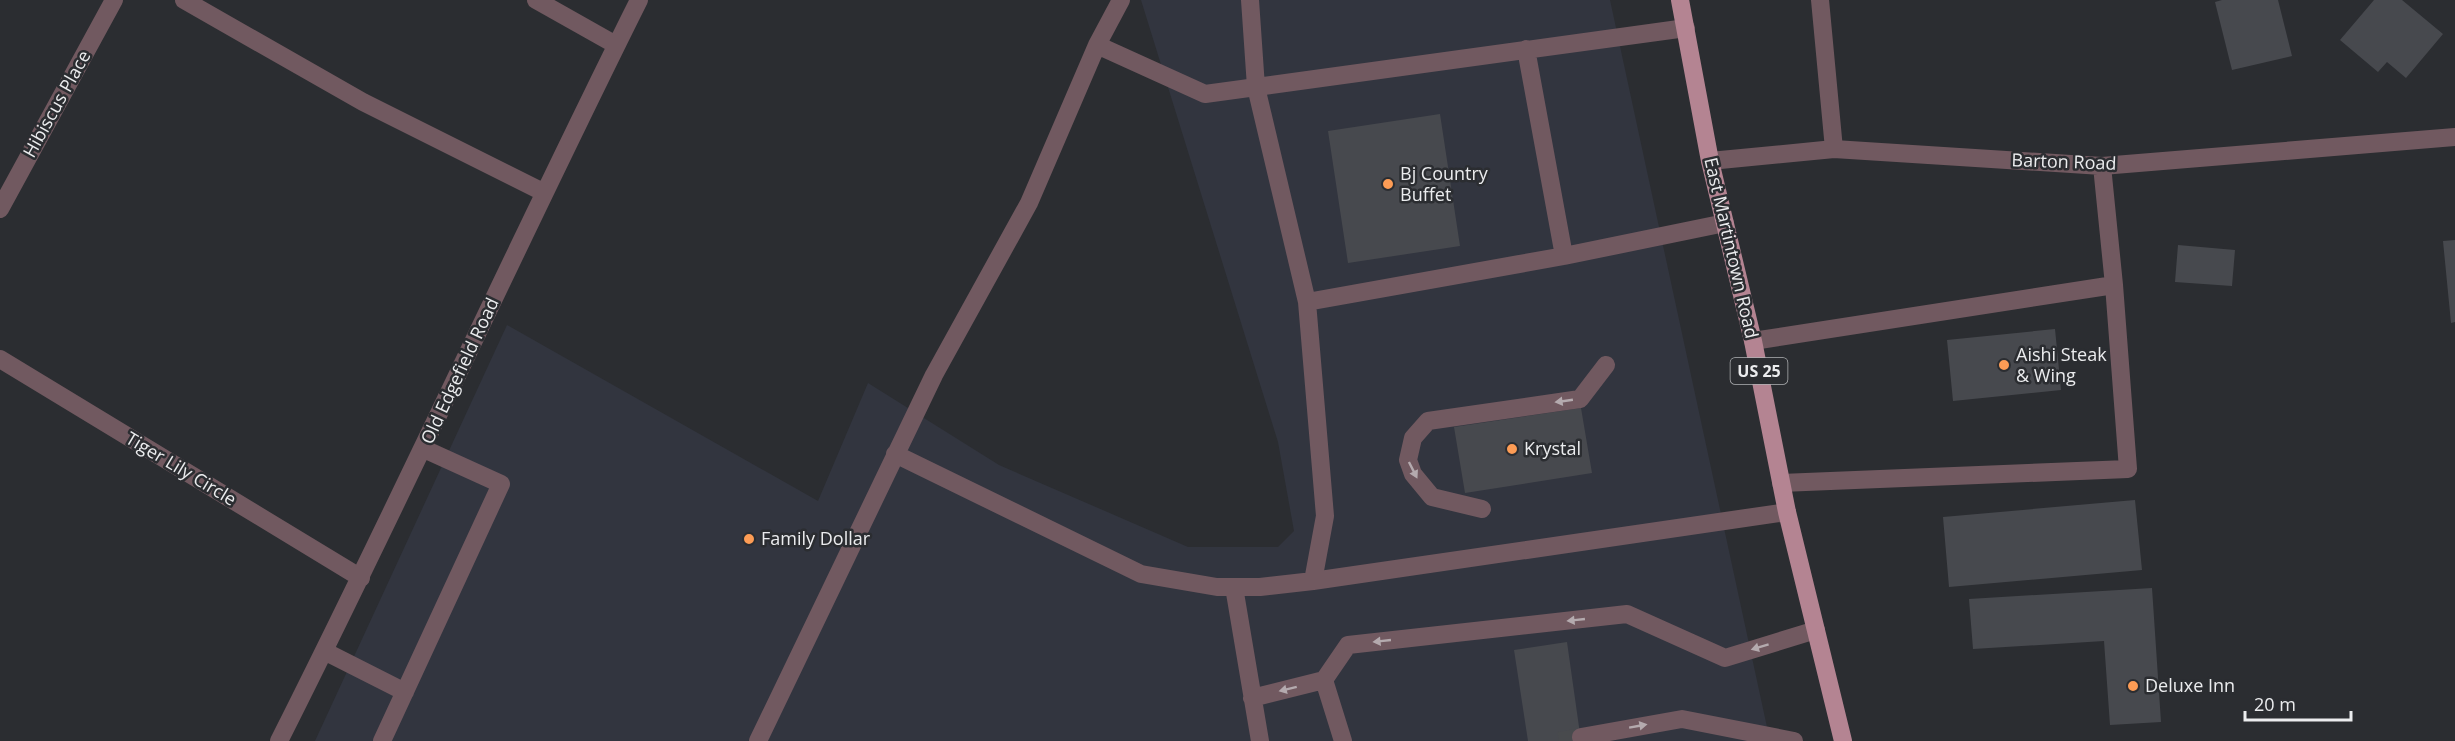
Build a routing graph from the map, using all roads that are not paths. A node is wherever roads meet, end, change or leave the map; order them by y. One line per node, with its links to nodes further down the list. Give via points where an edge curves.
1 (114, 0): 19 (street, Hibiscus Place)
2 (184, 0): 18 (street, via 363,102)
3 (536, 0): 10 (street)
4 (639, 0): 10 (street, Old Edgefield Road)
5 (1121, 0): 11 (street)
6 (1250, 0): 13 (street)
7 (1680, 0): 9 (main road, East Martintown Road / US 25)
8 (1820, 0): 15 (street)
9 (1686, 28): 12 (street); 16 (main road, East Martintown Road / US 25)
10 (616, 45): 18 (street, Old Edgefield Road)
11 (1097, 45): 13 (street, via 1205,94); 28 (street, via 1029,203)
12 (1526, 50): 13 (street); 21 (street)
13 (1256, 87): 23 (street)
14 (2455, 137): 17 (street, Barton Road)
15 (1834, 149): 16 (street, Barton Road); 17 (street, Barton Road)
16 (1710, 160): 20 (main road, East Martintown Road / US 25)
17 (2102, 166): 22 (street)
18 (543, 192): 27 (street, Old Edgefield Road)
19 (0, 209)
20 (1725, 224): 21 (street); 24 (main road, East Martintown Road / US 25)
21 (1564, 256): 23 (street)
22 (2114, 285): 24 (street); 29 (street, via 2128,469)
23 (1307, 302): 33 (street, via 1325,516)
24 (1754, 342): 29 (main road, East Martintown Road / US 25)
25 (0, 359): 32 (street, Tiger Lily Circle)
26 (1606, 365): 30 (street, one-way to 30, via 1581,399 1428,421 1413,438 1408,460 1413,474 1432,497)
27 (424, 449): 32 (street, Old Edgefield Road); 38 (street, via 501,484)
28 (895, 454): 34 (street, via 1141,574 1175,582); 43 (street)
29 (1781, 483): 31 (main road, East Martintown Road / US 25)
30 (1482, 509)
31 (1787, 512): 33 (street); 35 (main road, East Martintown Road / US 25)
32 (361, 578): 36 (street, Old Edgefield Road)
33 (1313, 581): 34 (street)
34 (1234, 587): 39 (street)
35 (1816, 630): 37 (street, one-way to 37, via 1725,658 1627,614 1348,645); 47 (main road, East Martintown Road / US 25)
36 (324, 651): 38 (street); 41 (street, Old Edgefield Road)
37 (1323, 680): 39 (street, one-way to 39); 45 (street)
38 (405, 692): 42 (street)
39 (1252, 698): 44 (street)
40 (1581, 737): 46 (street, one-way to 46, via 1682,719)
41 (279, 741)
42 (382, 741)
43 (758, 741)
44 (1260, 741)
45 (1343, 741)
46 (1794, 741)
47 (1843, 741)

